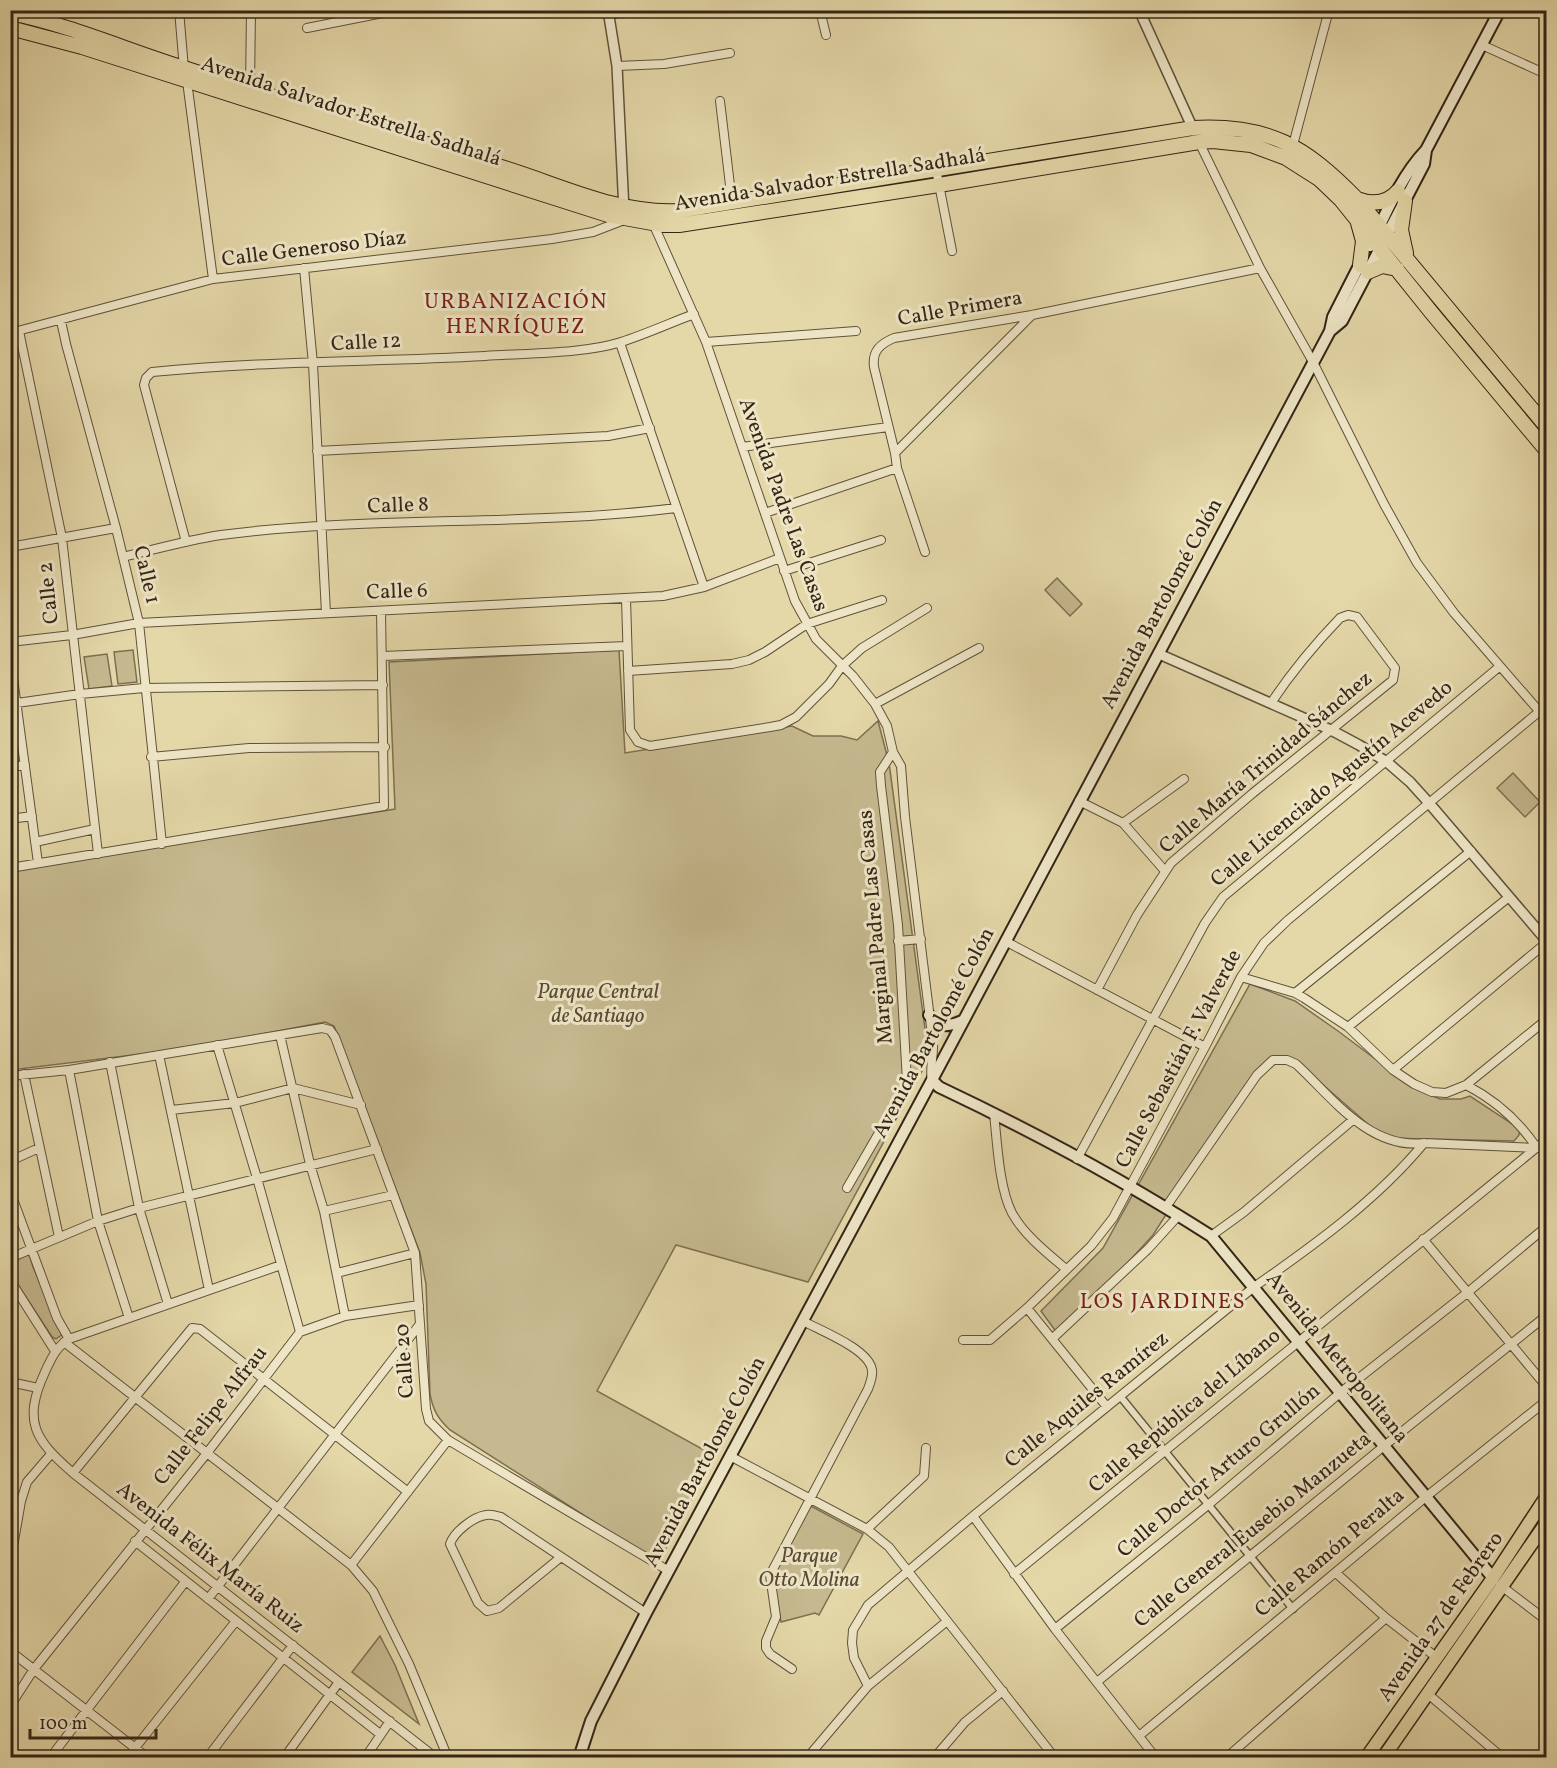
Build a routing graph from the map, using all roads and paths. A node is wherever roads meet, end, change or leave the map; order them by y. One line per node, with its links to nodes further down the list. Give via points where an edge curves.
1 (180, 10): 18 (street)
2 (251, 10): 19 (street)
3 (398, 10): 12 (street)
4 (634, 10): 10 (street)
5 (820, 10): 13 (street)
6 (1138, 10): 21 (street)
7 (1329, 10): 23 (street)
8 (1500, 10): 14 (main road, Avenida Bartolomé Colón)
9 (10, 13): 18 (highway, Avenida Salvador Estrella Sadhalá, via 70,29)
10 (609, 13): 16 (street)
11 (10, 28): 18 (highway, Avenida Salvador Estrella Sadhalá)
12 (307, 28)
13 (826, 35)
14 (1482, 45): 17 (street); 26 (main road, Avenida Bartolomé Colón, via 1426,150 1416,160)
15 (730, 53): 16 (street, via 664,64)
16 (617, 66): 30 (street)
17 (1546, 74)
18 (185, 75): 19 (highway, Avenida Salvador Estrella Sadhalá); 30 (highway, Avenida Salvador Estrella Sadhalá, via 601,213); 41 (street)
19 (250, 88): 30 (highway, Avenida Salvador Estrella Sadhalá)
20 (720, 101): 28 (street)
21 (1193, 129): 22 (street); 23 (highway, Avenida Salvador Estrella Sadhalá, via 1232,128); 24 (highway, Avenida Salvador Estrella Sadhalá)
22 (1199, 142): 25 (highway, Avenida Salvador Estrella Sadhalá); 31 (highway, Avenida Salvador Estrella Sadhalá, via 1251,145 1286,158 1319,179); 38 (street)
23 (1293, 145): 27 (highway, Avenida Salvador Estrella Sadhalá, via 1326,168)
24 (936, 169): 25 (street); 28 (highway, Avenida Salvador Estrella Sadhalá)
25 (939, 185): 32 (highway, Avenida Salvador Estrella Sadhalá, via 679,225); 35 (street)
26 (1402, 196): 27 (highway, via 1377,203); 33 (main road, Avenida Bartolomé Colón); 36 (highway, via 1401,230)
27 (1358, 199): 33 (highway, Avenida Salvador Estrella Sadhalá)
28 (732, 202): 29 (highway, Avenida Salvador Estrella Sadhalá, via 677,211)
29 (647, 211): 30 (highway, Avenida Salvador Estrella Sadhalá); 32 (street, Avenida Padre Las Casas)
30 (625, 212): 32 (highway, Avenida Salvador Estrella Sadhalá); 37 (street, Calle Generoso Díaz, via 592,232 552,239)
31 (1353, 214): 34 (highway, Avenida Salvador Estrella Sadhalá); 39 (highway, via 1363,241)
32 (653, 224): 42 (street, Avenida Padre Las Casas)
33 (1384, 230): 34 (main road, Avenida Bartolomé Colón); 36 (highway, Avenida Salvador Estrella Sadhalá)
34 (1377, 244): 39 (main road, Avenida Bartolomé Colón); 40 (highway, Avenida Salvador Estrella Sadhalá)
35 (952, 251)
36 (1407, 258): 51 (highway, Avenida Salvador Estrella Sadhalá)
37 (304, 267): 41 (street, Calle Generoso Díaz); 50 (street)
38 (1260, 268): 43 (street, Calle Primera); 49 (street)
39 (1364, 268): 40 (highway); 49 (main road, Avenida Bartolomé Colón, via 1333,317)
40 (1397, 269): 55 (highway, Avenida Salvador Estrella Sadhalá)
41 (213, 279): 44 (street, Calle Generoso Díaz)
42 (694, 314): 47 (street, Avenida Padre Las Casas); 48 (street, Calle 12)
43 (1032, 315): 52 (street, Calle Primera, via 884,342 873,358); 57 (street)
44 (61, 321): 46 (street, Calle Generoso Díaz); 62 (street, Calle 1)
45 (856, 331): 47 (street)
46 (15, 332): 63 (street, Calle 2)
47 (706, 342): 54 (street, Avenida Padre Las Casas)
48 (620, 343): 50 (street, Calle 12, via 543,352); 53 (street)
49 (1313, 362): 83 (main road, Avenida Bartolomé Colón); 87 (street, via 1383,504 1417,563)
50 (313, 364): 56 (street); 65 (street, Calle 12, via 196,368 152,372 146,378 144,385)
51 (1546, 426)
52 (888, 427): 54 (street); 57 (street, Calle Primera)
53 (650, 428): 56 (street, via 608,436); 59 (street)
54 (742, 447): 60 (street, Avenida Padre Las Casas)
55 (1546, 450)
56 (316, 452): 61 (street)
57 (895, 453): 58 (street, Calle Primera)
58 (897, 468): 60 (street); 67 (street, Calle Primera)
59 (676, 508): 61 (street, Calle 8, via 624,515); 71 (street)
60 (765, 513): 69 (street, Avenida Padre Las Casas)
61 (321, 527): 65 (street, Calle 8, via 253,531); 76 (street)
62 (116, 528): 63 (street); 68 (street, Calle 1)
63 (62, 538): 66 (street); 79 (street, Calle 2)
64 (881, 540): 70 (street)
65 (186, 542): 68 (street, Calle 8)
66 (10, 547)
67 (925, 552)
68 (123, 557): 77 (street, Calle 1)
69 (780, 558): 70 (street, Avenida Padre Las Casas); 71 (street, Calle 6)
70 (784, 571): 78 (street, Avenida Padre Las Casas)
71 (704, 587): 72 (street, Calle 6)
72 (626, 599): 75 (street, Calle 6); 81 (street)
73 (882, 600): 78 (street)
74 (927, 609): 86 (street, via 878,637)
75 (381, 611): 76 (street, Calle 6); 85 (street)
76 (326, 613): 77 (street, Calle 6)
77 (139, 623): 79 (street, Calle 6); 90 (street, Calle 1)
78 (807, 624): 86 (street, Avenida Padre Las Casas); 88 (street, via 749,660)
79 (72, 635): 80 (street, Calle 6); 91 (street, Calle 2)
80 (10, 642)
81 (627, 646): 85 (street); 88 (street)
82 (979, 648): 94 (street)
83 (1159, 654): 92 (street); 105 (main road, Avenida Bartolomé Colón)
84 (10, 656): 93 (street)
85 (383, 656): 89 (street)
86 (842, 666): 88 (street, via 796,717 781,725 650,746 638,742 630,730); 94 (street, Avenida Padre Las Casas)
87 (1499, 667): 96 (street); 101 (street, Calle Licenciado Agustín Acevedo)
88 (628, 671)
89 (383, 685): 90 (street); 98 (street)
90 (144, 688): 91 (street); 100 (street, Calle 1)
91 (80, 694): 93 (street); 110 (street, Calle 2)
92 (1271, 703): 97 (street); 97 (street, Calle María Trinidad Sánchez, via 1340,618 1357,617 1392,663 1395,676)
93 (14, 704): 102 (street)
94 (875, 704): 99 (street, Avenida Padre Las Casas, via 887,726)
95 (1546, 706): 96 (street, Calle Sebastián F. Valverde)
96 (1539, 711): 106 (street, Calle Sebastián F. Valverde)
97 (1331, 730): 101 (street); 117 (street, Calle María Trinidad Sánchez, via 1184,850)
98 (385, 747): 100 (street, via 249,748); 112 (street, via 384,806)
99 (893, 752): 119 (street, Avenida Padre Las Casas, via 901,766); 120 (street, Marginal Padre Las Casas, via 880,772)
100 (151, 757): 112 (street, Calle 1)
101 (1387, 762): 106 (street); 127 (street, Calle Licenciado Agustín Acevedo, via 1222,897)
102 (25, 765): 103 (street); 107 (street)
103 (10, 767)
104 (1184, 780): 109 (street)
105 (1079, 801): 109 (street); 121 (main road, Avenida Bartolomé Colón)
106 (1430, 803): 113 (street); 123 (street, Calle Sebastián F. Valverde, via 1288,920 1264,943)
107 (32, 816): 108 (street); 111 (street)
108 (10, 819)
109 (1123, 824): 117 (street)
110 (95, 830): 111 (street); 114 (street, Calle 2)
111 (35, 842): 115 (street)
112 (162, 844): 114 (street)
113 (1471, 850): 118 (street); 125 (street)
114 (98, 854): 115 (street)
115 (38, 863): 116 (street)
116 (10, 868)
117 (1165, 871): 124 (street, Calle María Trinidad Sánchez)
118 (1509, 897): 122 (street); 130 (street)
119 (921, 939): 120 (street); 126 (street, Avenida Padre Las Casas)
120 (898, 941): 148 (street, Marginal Padre Las Casas, via 907,1081)
121 (1005, 941): 124 (street); 129 (main road, Avenida Bartolomé Colón)
122 (1546, 941): 137 (street)
123 (1241, 977): 125 (street); 133 (street, Calle Sebastián F. Valverde)
124 (1097, 990): 127 (street)
125 (1295, 993): 130 (street)
126 (929, 1015): 129 (main road, via 946,1027); 140 (street, Avenida Padre Las Casas, via 934,1052)
127 (1152, 1019): 133 (street); 155 (street, Calle Licenciado Agustín Acevedo)
128 (1546, 1020): 141 (street)
129 (962, 1021): 140 (main road, Avenida Bartolomé Colón)
130 (1348, 1027): 137 (street)
131 (280, 1035): 132 (street); 142 (street); 144 (street, Calle 20, via 330,1030)
132 (217, 1045): 134 (street); 143 (street)
133 (1205, 1047): 159 (street, Calle Sebastián F. Valverde)
134 (159, 1055): 135 (street); 145 (street)
135 (110, 1062): 136 (street); 165 (street)
136 (69, 1070): 138 (street); 168 (street)
137 (1393, 1070): 141 (street, via 1432,1092 1455,1091)
138 (24, 1074): 139 (street); 152 (street)
139 (10, 1076)
140 (932, 1080): 146 (main road, Avenida Metropolitana); 147 (main road, Avenida Bartolomé Colón)
141 (1466, 1085): 153 (street, via 1502,1109)
142 (294, 1088): 143 (street); 144 (street); 157 (street)
143 (235, 1103): 145 (street); 158 (street)
144 (361, 1105): 154 (street, Calle 20)
145 (171, 1110): 163 (street)
146 (994, 1113): 155 (main road, Avenida Metropolitana); 177 (street, via 1003,1184 1012,1212 1038,1245)
147 (912, 1116): 148 (street); 189 (main road, Avenida Bartolomé Colón)
148 (892, 1117): 160 (street, Marginal Padre Las Casas)
149 (1354, 1119): 151 (street, via 1392,1140); 164 (street, via 1296,1064 1287,1059 1273,1060 1257,1075); 170 (street)
150 (1546, 1140): 153 (street, Calle República del Líbano)
151 (1424, 1143): 153 (street); 180 (street, Calle Aquiles Ramírez, via 1389,1183)
152 (39, 1148): 156 (street); 171 (street)
153 (1537, 1148): 172 (street, Calle República del Líbano)
154 (377, 1149): 157 (street); 162 (street, Calle 20)
155 (1077, 1159): 159 (main road, Avenida Metropolitana)
156 (10, 1161)
157 (310, 1164): 158 (street); 166 (street)
158 (257, 1178): 163 (street); 176 (street)
159 (1130, 1187): 164 (main road, Avenida Metropolitana); 177 (street, Calle Sebastián F. Valverde, via 1113,1218)
160 (847, 1188)
161 (10, 1191): 173 (street)
162 (393, 1195): 166 (street); 174 (street, Calle 20)
163 (189, 1196): 165 (street); 181 (street)
164 (1166, 1207): 167 (main road, Avenida Metropolitana)
165 (139, 1208): 168 (street); 183 (street)
166 (324, 1210): 178 (street)
167 (1179, 1215): 170 (main road, Avenida Metropolitana); 192 (street)
168 (98, 1221): 171 (street); 188 (street)
169 (1546, 1227): 182 (street, Calle Doctor Arturo Grullón)
170 (1211, 1236): 180 (main road, Avenida Metropolitana)
171 (59, 1237): 173 (street)
172 (1423, 1239): 182 (street); 195 (street, Calle República del Líbano)
173 (32, 1248): 175 (street); 193 (street)
174 (415, 1253): 178 (street); 184 (street, Calle 20)
175 (10, 1258)
176 (281, 1265): 181 (street); 191 (street)
177 (1066, 1269): 185 (street, Calle Sebastián F. Valverde)
178 (337, 1273): 187 (street)
179 (10, 1280): 197 (street)
180 (1254, 1287): 195 (main road, Avenida Metropolitana); 203 (street, Calle Aquiles Ramírez)
181 (209, 1290): 183 (street)
182 (1467, 1293): 196 (street); 202 (street, Calle Doctor Arturo Grullón)
183 (168, 1304): 188 (street)
184 (419, 1305): 187 (street); 190 (street, Calle 20)
185 (1028, 1308): 192 (street); 194 (street, Calle Sebastián F. Valverde, via 990,1340)
186 (1546, 1316): 196 (street, Calle General Eusebio Manzueta)
187 (345, 1317): 191 (street)
188 (129, 1318): 193 (street)
189 (803, 1321): 214 (main road, Avenida Bartolomé Colón); 219 (street, via 858,1351 872,1370 868,1389)
190 (420, 1324): 207 (street); 208 (street, Calle 20, via 429,1421)
191 (300, 1332): 198 (street, Calle Felipe Alfrau)
192 (1053, 1338): 206 (street)
193 (67, 1340): 197 (street); 204 (street)
194 (963, 1340)
195 (1298, 1341): 202 (main road, Avenida Metropolitana); 211 (street, Calle República del Líbano)
196 (1512, 1345): 200 (street); 209 (street, Calle General Eusebio Manzueta)
197 (55, 1351): 201 (street, Avenida Félix María Ruiz)
198 (265, 1379): 204 (street, via 200,1329 192,1328); 207 (street); 212 (street, Calle Felipe Alfrau)
199 (10, 1382): 201 (street)
200 (1546, 1386)
201 (38, 1388): 213 (street, Avenida Félix María Ruiz, via 33,1404 34,1422 40,1441)
202 (1340, 1393): 209 (main road, Avenida Metropolitana); 220 (street, Calle Doctor Arturo Grullón)
203 (1120, 1396): 206 (street, Calle Aquiles Ramírez); 211 (street)
204 (135, 1397): 212 (street); 215 (street)
205 (1546, 1401): 217 (street, Calle Ramón Peralta)
206 (1107, 1407): 222 (street, Calle Aquiles Ramírez)
207 (334, 1435): 216 (street); 221 (street)
208 (448, 1440): 216 (street); 231 (street, Calle 20)
209 (1384, 1446): 217 (main road, Avenida Metropolitana); 228 (street, Calle General Eusebio Manzueta)
210 (926, 1448): 225 (street, via 923,1478)
211 (1165, 1452): 220 (street); 234 (street, Calle República del Líbano)
212 (207, 1453): 221 (street); 224 (street, Calle Felipe Alfrau)
213 (51, 1454): 215 (street, Avenida Félix María Ruiz); 229 (street, via 27,1482)
214 (730, 1456): 219 (street); 231 (main road, Avenida Bartolomé Colón)
215 (73, 1473): 224 (street, Avenida Félix María Ruiz)
216 (408, 1492): 230 (street)
217 (1427, 1496): 233 (street, Calle Ramón Peralta); 235 (main road, Avenida Metropolitana)
218 (1546, 1497): 235 (main road, Avenida 27 de Febrero)
219 (809, 1498): 225 (street); 252 (street, via 770,1575 776,1617 766,1648)
220 (1208, 1505): 228 (street); 246 (street, Calle Doctor Arturo Grullón)
221 (278, 1508): 230 (street); 237 (street)
222 (973, 1516): 232 (street, Calle Aquiles Ramírez); 234 (street)
223 (1546, 1523): 238 (main road, Avenida 27 de Febrero)
224 (145, 1529): 226 (street, Calle Felipe Alfrau); 237 (street, Avenida Félix María Ruiz)
225 (867, 1529): 232 (street)
226 (135, 1541): 236 (street); 251 (street, Calle Felipe Alfrau)
227 (561, 1557): 227 (street, via 499,1608 487,1611 478,1603 450,1544 457,1532 479,1518 493,1515); 241 (street)
228 (1250, 1557): 240 (street); 254 (street, Calle General Eusebio Manzueta)
229 (10, 1564)
230 (351, 1565): 274 (street, via 373,1592 409,1664)
231 (669, 1571): 241 (main road, Avenida Bartolomé Colón)
232 (909, 1571): 245 (street); 255 (street, Calle Aquiles Ramírez, via 868,1605 853,1630 854,1658)
233 (1336, 1573): 240 (street, Calle Ramón Peralta); 242 (street)
234 (1014, 1574): 246 (street)
235 (1492, 1578): 238 (street); 249 (main road, Avenida 27 de Febrero)
236 (185, 1582): 239 (street); 260 (street)
237 (218, 1586): 239 (street); 247 (street, Avenida Félix María Ruiz)
238 (1502, 1588): 243 (street); 257 (main road, Avenida 27 de Febrero)
239 (208, 1599): 244 (street)
240 (1293, 1609): 263 (street, Calle Ramón Peralta)
241 (646, 1612): 275 (main road, Avenida Bartolomé Colón, via 591,1721)
242 (1386, 1618): 249 (street); 280 (street)
243 (1546, 1620)
244 (236, 1621): 250 (street); 264 (street)
245 (946, 1622): 255 (street); 256 (street)
246 (1055, 1629): 254 (street)
247 (293, 1645): 250 (street); 253 (street, Avenida Félix María Ruiz)
248 (10, 1651): 251 (street)
249 (1436, 1657): 281 (main road, Avenida 27 de Febrero)
250 (283, 1658): 258 (street); 270 (street)
251 (34, 1669): 259 (street, Calle Felipe Alfrau); 260 (street)
252 (792, 1669)
253 (339, 1682): 258 (street); 261 (street, Avenida Félix María Ruiz)
254 (1096, 1682): 263 (street)
255 (868, 1686): 276 (street)
256 (1003, 1691): 266 (street); 277 (street, via 965,1722)
257 (1428, 1694): 282 (main road, Avenida 27 de Febrero); 283 (street)
258 (330, 1695): 262 (street); 271 (street)
259 (10, 1706)
260 (87, 1710): 264 (street); 267 (street)
261 (390, 1721): 262 (street); 273 (street, Avenida Félix María Ruiz)
262 (380, 1734): 265 (street)
263 (1139, 1736): 279 (street)
264 (135, 1747): 268 (street); 269 (street)
265 (372, 1754): 272 (street)
266 (1053, 1755): 278 (street)
267 (50, 1758)
268 (127, 1758)
269 (148, 1758)
270 (207, 1758)
271 (284, 1758)
272 (365, 1758)
273 (436, 1758)
274 (448, 1758)
275 (579, 1758)
276 (807, 1758)
277 (934, 1758)
278 (1043, 1758)
279 (1156, 1758)
280 (1226, 1758)
281 (1366, 1758)
282 (1383, 1758)
283 (1503, 1758)

